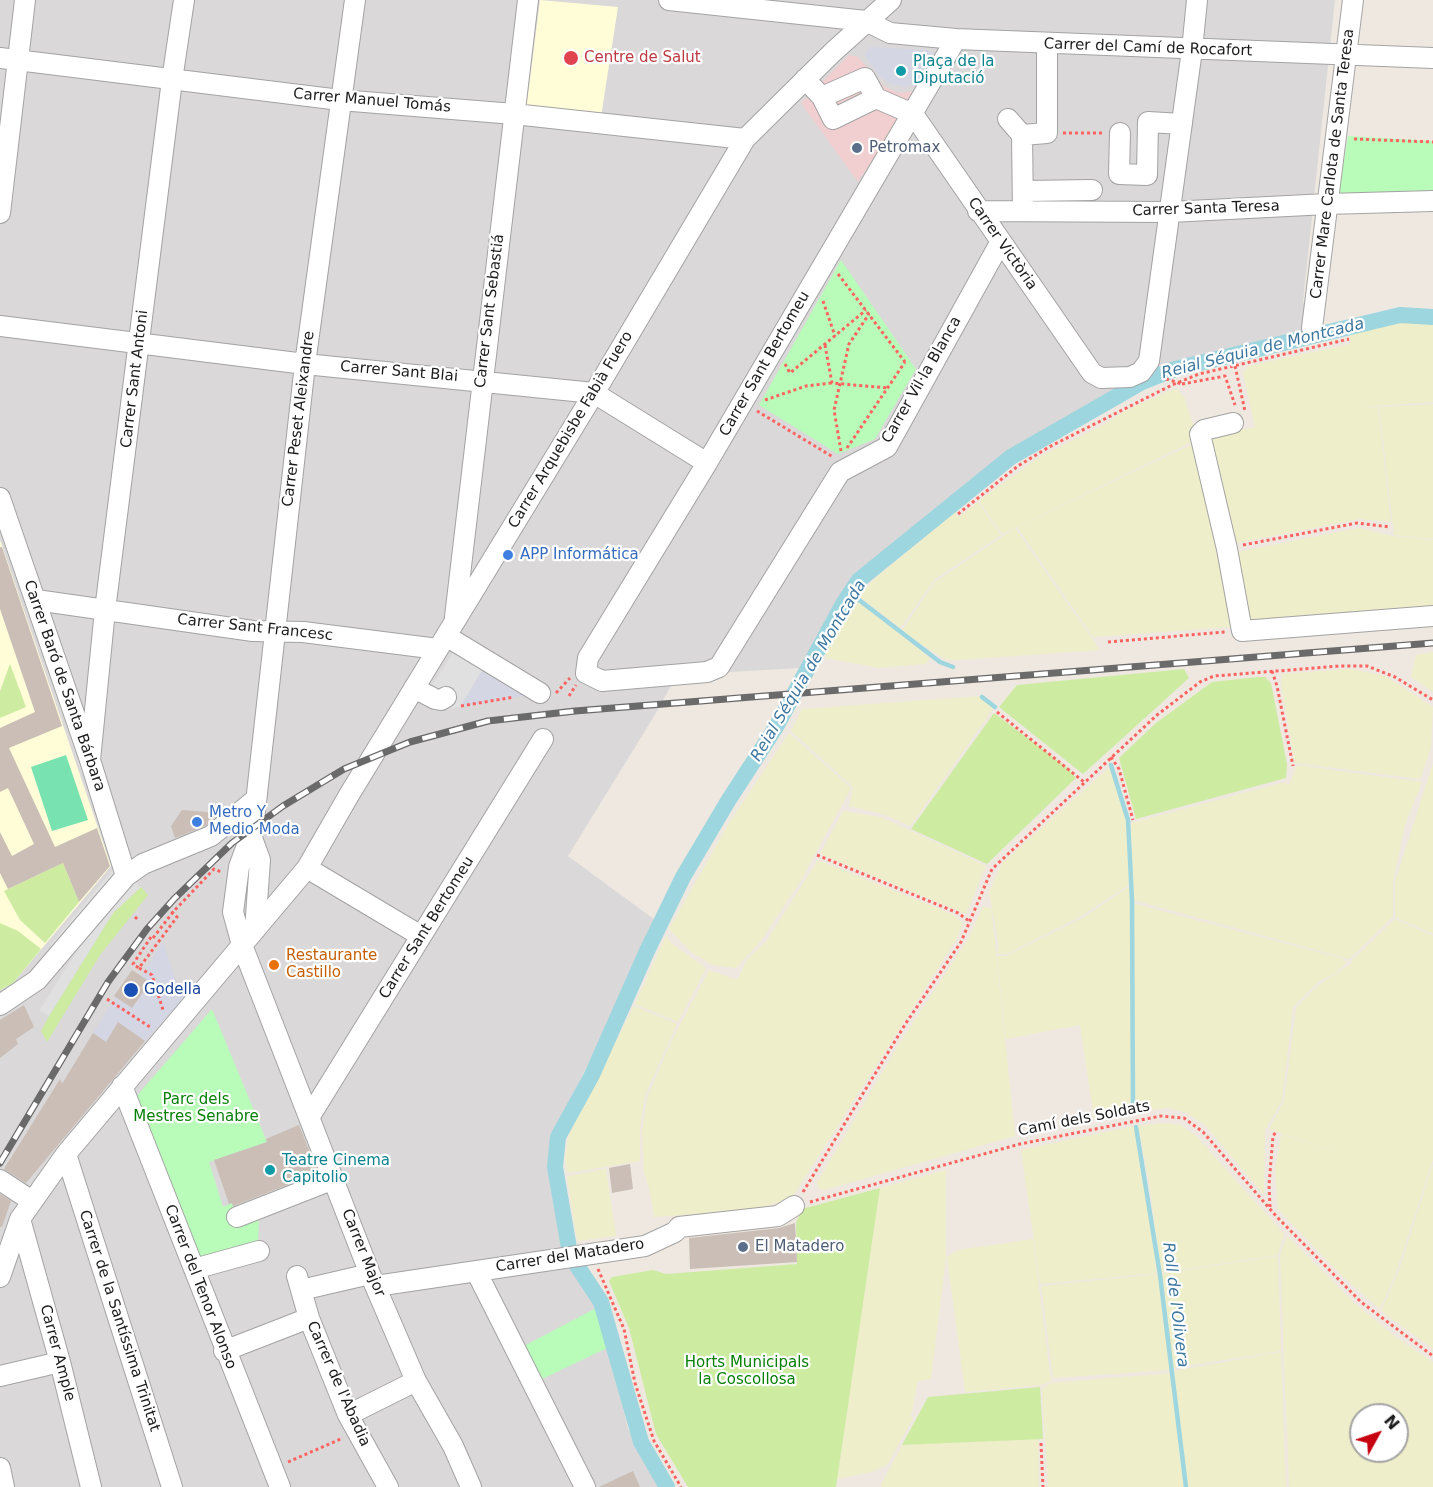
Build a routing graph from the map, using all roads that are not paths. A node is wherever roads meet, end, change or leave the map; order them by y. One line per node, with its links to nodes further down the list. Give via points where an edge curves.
1 (25, 0): 16 (street)
2 (184, 0): 18 (street, Carrer Sant Antoni)
3 (355, 0): 19 (street, Carrer Peset Aleixandre)
4 (528, 0): 20 (street, Carrer Sant Sebastiá)
5 (669, 0): 6 (street, Carrer del Camí de Rocafort)
6 (675, 0): 10 (street, Carrer del Camí de Rocafort)
7 (891, 0): 10 (street, Carrer Arquebisbe Fabià Fuero)
8 (1197, 0): 13 (street)
9 (1353, 0): 14 (street, Carrer Mare Carlota de Santa Teresa)
10 (866, 21): 11 (street, Carrer del Camí de Rocafort, via 890,33); 17 (street, Carrer Arquebisbe Fabià Fuero)
11 (956, 39): 12 (street, Carrer del Camí de Rocafort); 21 (street, Carrer Sant Bertomeu)
12 (1047, 44): 13 (street, Carrer del Camí de Rocafort); 25 (street, via 1047,133)
13 (1192, 50): 14 (street, Carrer del Camí de Rocafort); 23 (street)
14 (1346, 55): 15 (street, Carrer del Camí de Rocafort); 30 (street, Carrer Mare Carlota de Santa Teresa)
15 (1433, 58)
16 (9, 59): 18 (street, Carrer Manuel Tomás); 34 (street)
17 (805, 79): 21 (street, via 822,97 833,119 876,99); 26 (street, Carrer Arquebisbe Fabià Fuero)
18 (172, 80): 19 (street, Carrer Manuel Tomás); 38 (street, Carrer Sant Antoni)
19 (340, 100): 20 (street, Carrer Manuel Tomás); 39 (street, Carrer Peset Aleixandre)
20 (514, 114): 26 (street, Carrer Manuel Tomás); 40 (street, Carrer Sant Sebastiá)
21 (913, 114): 31 (street, Carrer Victòria); 43 (street, Carrer Sant Bertomeu)
22 (1008, 119): 25 (street)
23 (1182, 124): 24 (street, via 1148,122 1147,175 1119,174); 33 (street)
24 (1120, 133)
25 (1022, 135): 28 (street)
26 (745, 139): 41 (street, Carrer Arquebisbe Fabià Fuero)
27 (1092, 190): 28 (street)
28 (1025, 191): 32 (street)
29 (1433, 201): 30 (street, Carrer Santa Teresa)
30 (1328, 204): 33 (street, Carrer Santa Teresa); 37 (street, Carrer Mare Carlota de Santa Teresa)
31 (978, 211): 32 (street, Carrer Santa Teresa); 35 (street, Carrer Victòria)
32 (1023, 211): 33 (street, Carrer Santa Teresa)
33 (1170, 212): 35 (street, Carrer Victòria, via 1149,361 1141,372 1130,377 1101,378 1092,373)
34 (0, 213)
35 (1000, 243): 50 (street, Carrer Vil·la Blanca, via 886,447 840,472 714,671)
36 (0, 326): 38 (street, Carrer Sant Blai)
37 (1312, 328)
38 (140, 343): 39 (street, Carrer Sant Blai); 46 (street, Carrer Sant Antoni)
39 (305, 364): 40 (street, Carrer Sant Blai); 48 (street, Carrer Peset Aleixandre)
40 (482, 380): 41 (street, Carrer Sant Blai); 49 (street, Carrer Sant Sebastiá)
41 (594, 393): 43 (street, Carrer Sant Blai); 49 (street, Carrer Arquebisbe Fabià Fuero)
42 (1234, 415): 47 (street, via 1200,434 1242,631)
43 (707, 463): 50 (street, Carrer Sant Bertomeu, via 588,658 586,673)
44 (0, 498): 45 (street, Carrer Baró de Santa Bárbara)
45 (36, 600): 46 (street, Carrer Sant Francesc); 55 (street, Carrer Baró de Santa Bárbara)
46 (105, 609): 48 (street, Carrer Sant Francesc, via 253,631); 55 (street, Carrer Sant Antoni)
47 (1433, 616)
48 (276, 630): 49 (street, Carrer Sant Francesc); 56 (street, Carrer Peset Aleixandre)
49 (446, 635): 51 (street, Carrer Arquebisbe Fabià Fuero); 52 (street)
50 (602, 681)
51 (414, 688): 53 (street); 58 (street, Carrer Arquebisbe Fabià Fuero)
52 (540, 693)
53 (448, 702)
54 (543, 739): 61 (street, Carrer Sant Bertomeu)
55 (90, 760): 59 (street, Carrer Baró de Santa Bárbara)
56 (256, 799): 57 (street, Carrer Peset Aleixandre); 59 (street, via 211,837 143,864)
57 (252, 838): 60 (street, via 260,860); 62 (street, Carrer Major, via 239,867 233,912)
58 (308, 868): 60 (street, Carrer Arquebisbe Fabià Fuero); 61 (street)
59 (126, 876): 63 (street, via 36,980)
60 (255, 930): 62 (street, Carrer Arquebisbe Fabià Fuero)
61 (421, 936): 65 (street, Carrer Sant Bertomeu)
62 (242, 945): 64 (street, Carrer Arquebisbe Fabià Fuero, via 165,1025); 65 (street, Carrer Major)
63 (0, 1005)
64 (122, 1086): 66 (street, Carrer Arquebisbe Fabià Fuero); 74 (street, Carrer del Tenor Alonso)
65 (310, 1116): 67 (street, Carrer Major)
66 (66, 1154): 69 (street, Carrer Arquebisbe Fabià Fuero); 89 (street, Carrer de la Santíssima Trinitat)
67 (334, 1179): 71 (street); 77 (street, Carrer Major)
68 (0, 1180): 69 (street)
69 (32, 1201): 72 (street, Carrer Arquebisbe Fabià Fuero)
70 (794, 1206): 75 (street, Carrer del Matadero, via 778,1216 679,1227 645,1246)
71 (237, 1217)
72 (20, 1219): 76 (street, Carrer Arquebisbe Fabià Fuero); 81 (street, Carrer Ample)
73 (258, 1251): 74 (street)
74 (194, 1269): 80 (street, Carrer del Tenor Alonso)
75 (476, 1271): 77 (street, Carrer del Matadero); 92 (street)
76 (0, 1277)
77 (373, 1280): 78 (street, Carrer del Matadero); 83 (street, Carrer Major)
78 (299, 1283): 79 (street, Carrer de l'Abadia)
79 (309, 1318): 80 (street); 84 (street, Carrer de l'Abadia)
80 (224, 1350): 86 (street, Carrer del Tenor Alonso)
81 (60, 1362): 82 (street); 88 (street, Carrer Ample)
82 (0, 1376)
83 (416, 1381): 84 (street); 91 (street, Carrer Major)
84 (352, 1424): 90 (street, Carrer de l'Abadia)
85 (0, 1468): 87 (street)
86 (276, 1478)
87 (4, 1487)
88 (91, 1487)
89 (172, 1487)
90 (388, 1487)
91 (471, 1487)
92 (585, 1487)

